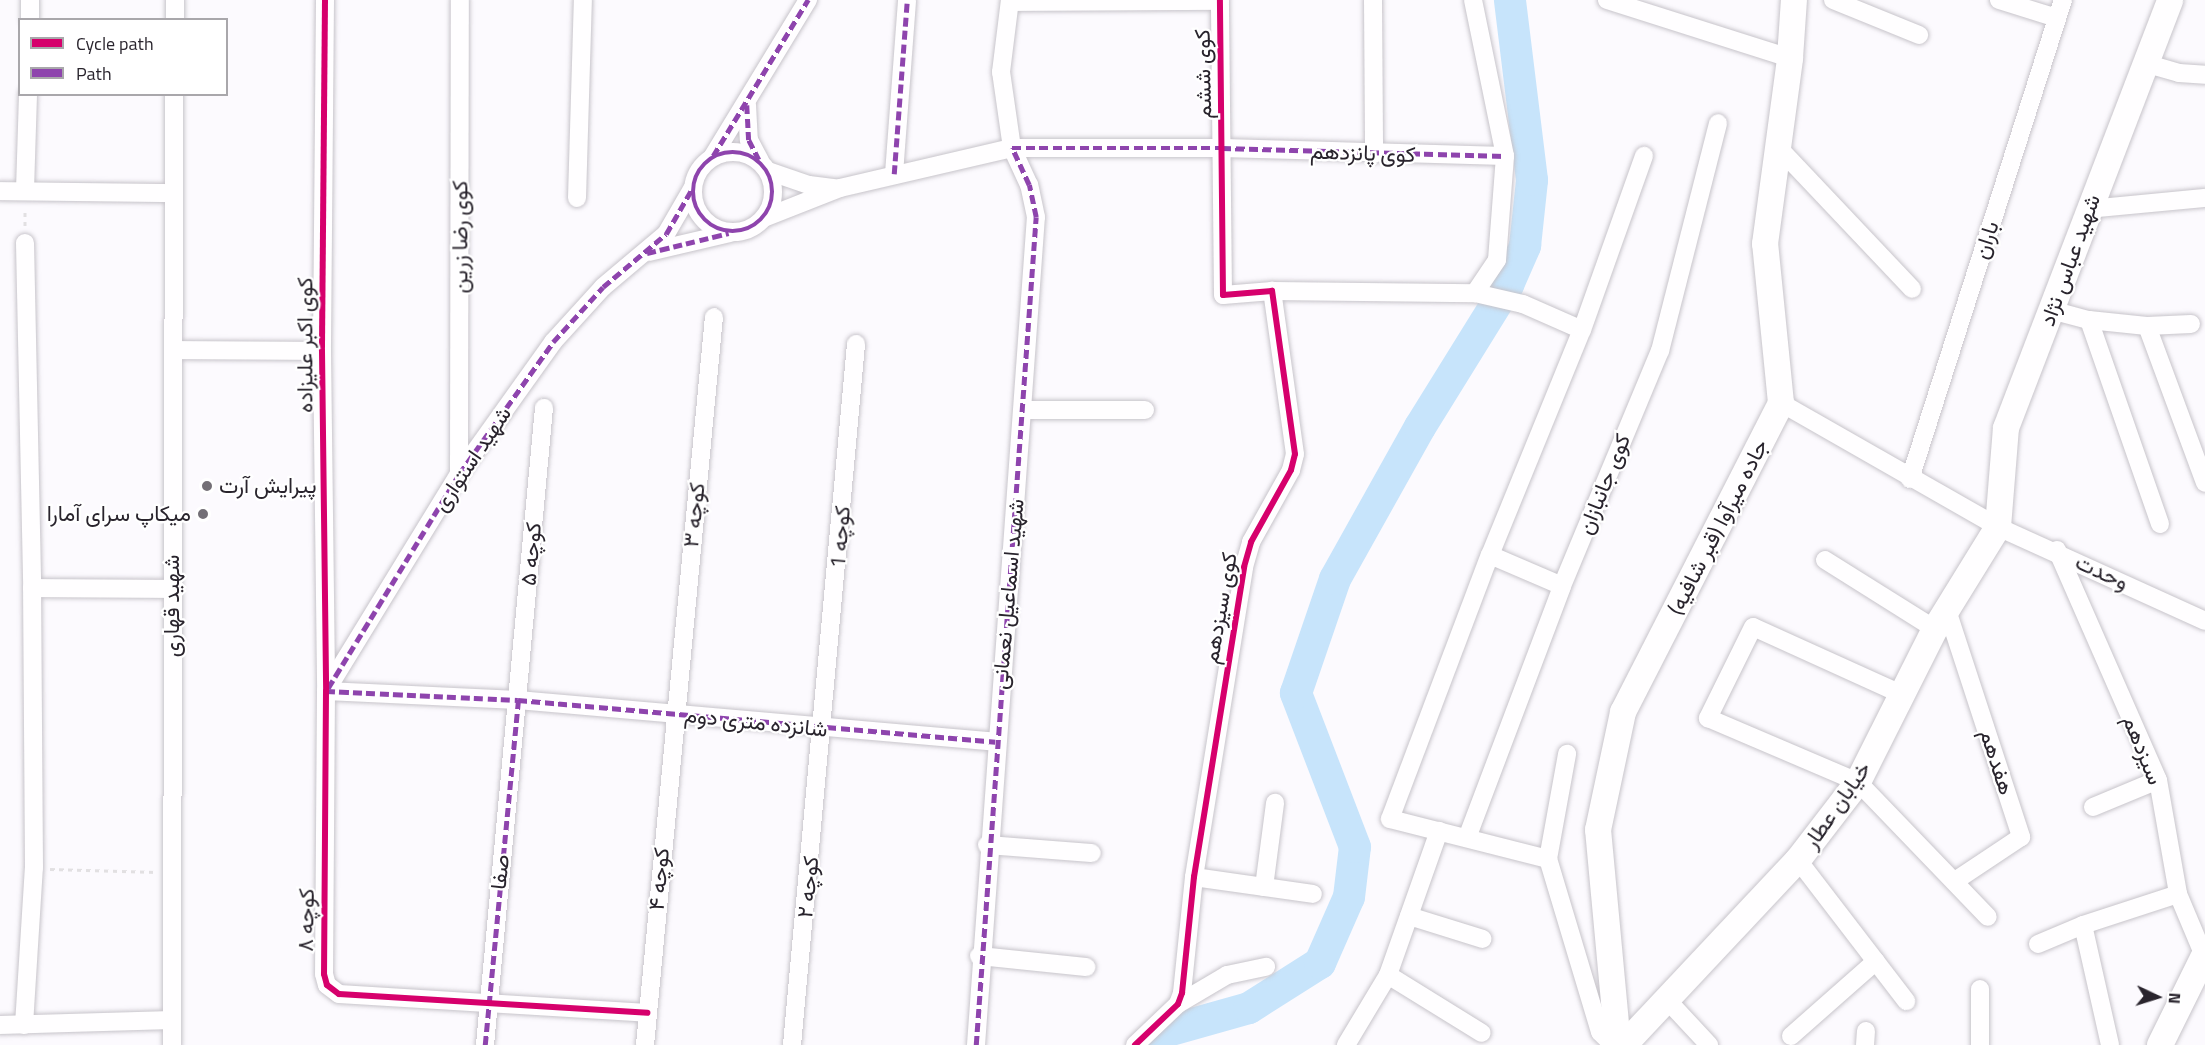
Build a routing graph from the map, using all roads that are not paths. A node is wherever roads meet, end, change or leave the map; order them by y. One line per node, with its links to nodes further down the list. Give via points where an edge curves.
1 (30, 0): 18 (street)
2 (175, 0): 19 (street)
3 (325, 0): 61 (street, کوی اکبر علیزاده)
4 (460, 0): 66 (street, کوی رضا زرین)
5 (583, 0): 43 (street)
6 (808, 0): 27 (street)
7 (907, 0): 37 (street)
8 (1373, 0): 32 (street)
9 (1473, 0): 34 (street)
10 (1607, 0): 22 (street)
11 (1795, 0): 22 (main road)
12 (1833, 0): 21 (street)
13 (1999, 0): 20 (street)
14 (2063, 0): 20 (street, باران)
15 (2170, 0): 23 (main road, شهید عباس نژاد)
16 (1010, 1): 17 (street); 30 (street, شهید اسماعیل نعمانی, via 1001,72)
17 (1220, 1): 31 (street, کوی ششم)
18 (30, 18)
19 (174, 18)
20 (2057, 18): 67 (street, باران)
21 (1919, 35)
22 (1790, 58): 29 (main road)
23 (2148, 64): 24 (street); 45 (main road, شهید عباس نژاد)
24 (2205, 75)
25 (28, 96): 40 (street)
26 (174, 96): 42 (street, شهید قهاری)
27 (747, 105): 33 (street); 36 (street, via 749,140)
28 (1718, 123): 74 (street, کوی جانبازان, via 1660,351)
29 (1776, 145): 50 (street); 62 (main road, via 1765,244)
30 (1012, 148): 31 (street, کوی پانزدهم); 37 (street, کوی پانزدهم); 64 (street, شهید اسماعیل نعمانی, via 1029,185 1036,217)
31 (1222, 148): 32 (street, کوی پانزدهم); 51 (street, via 1223,295)
32 (1374, 153): 34 (street, کوی پانزدهم)
33 (713, 156): 36 (street, via 738,151); 39 (street, via 695,176)
34 (1505, 156): 52 (street, via 1497,260)
35 (1644, 156): 58 (street)
36 (764, 166): 38 (street, via 809,185); 46 (street, via 773,195)
37 (894, 174): 38 (street, کوی پانزدهم)
38 (840, 188): 46 (street)
39 (692, 189): 47 (street, via 700,215 719,230); 49 (street, شهید استواری, via 680,215)
40 (25, 190): 41 (street); 42 (street)
41 (0, 191)
42 (174, 193): 60 (street, شهید قهاری)
43 (577, 198)
44 (2205, 198): 45 (street)
45 (2088, 209): 53 (main road, شهید عباس نژاد)
46 (764, 218): 47 (street, via 743,231)
47 (731, 232): 49 (street, شهید استواری)
48 (25, 243): 75 (street)
49 (647, 253): 66 (street, شهید استواری, via 603,287 553,342)
50 (1912, 289)
51 (1272, 291): 52 (street); 96 (street, کوی سیزدهم, via 1295,454 1291,470 1251,542 1244,567)
52 (1475, 292): 58 (street, via 1523,304)
53 (2052, 310): 55 (street); 70 (main road, شهید عباس نژاد, via 2006,428)
54 (714, 317): 82 (street, کوچه ۳)
55 (2089, 320): 57 (street); 69 (street)
56 (2191, 324): 57 (street)
57 (2147, 326): 68 (street)
58 (1582, 330): 72 (street)
59 (856, 344): 83 (street, کوچه 1)
60 (172, 350): 61 (street); 76 (street, شهید قهاری)
61 (322, 351): 79 (street, کوی اکبر علیزاده)
62 (1781, 403): 67 (street, وحدت); 131 (main road, جاده میرآوا (قبر شافیه), via 1623,712 1598,830)
63 (544, 408): 81 (street, کوچه ۵)
64 (1024, 410): 65 (street); 84 (street, شهید اسماعیل نعمانی)
65 (1145, 410)
66 (459, 474): 79 (street, شهید استواری)
67 (1910, 479): 70 (street, وحدت)
68 (2205, 483)
69 (2160, 524)
70 (1998, 527): 71 (street, وحدت); 77 (main road, خیابان عطار)
71 (2057, 550): 78 (street, وحدت); 86 (street, سیزدهم)
72 (1490, 555): 74 (street); 90 (street, via 1390,819)
73 (1825, 560): 77 (street)
74 (1562, 586): 91 (street, کوی جانبازان)
75 (32, 588): 76 (street); 120 (street, via 34,868)
76 (172, 589): 118 (street, شهید قهاری)
77 (1941, 620): 80 (main road, خیابان عطار); 97 (street, هفدهم, via 2021,837)
78 (2205, 621)
79 (326, 691): 81 (street, شانزده متری دوم); 116 (street, کوچه ۸, via 327,985 339,994)
80 (1901, 694): 87 (main road, خیابان عطار); 87 (street, via 1753,627 1707,718)
81 (518, 700): 82 (street, شانزده متری دوم); 116 (street, صفا)
82 (675, 713): 83 (street, شانزده متری دوم); 117 (street, کوچه ۴)
83 (824, 730): 84 (street, شانزده متری دوم); 126 (street, کوچه ۲)
84 (995, 742): 92 (street, شهید اسماعیل نعمانی)
85 (1567, 754): 94 (street)
86 (2158, 780): 89 (street); 100 (street, سیزدهم)
87 (1858, 782): 95 (main road, خیابان عطار); 97 (street)
88 (1275, 803): 98 (street)
89 (2093, 807)
90 (1439, 831): 91 (street); 101 (street)
91 (1467, 838): 94 (street)
92 (987, 845): 93 (street); 107 (street, شهید اسماعیل نعمانی)
93 (1092, 853)
94 (1548, 859): 130 (street, via 1600,1032)
95 (1798, 860): 108 (street); 114 (main road, خیابان عطار)
96 (1194, 877): 98 (street); 115 (street, کوی سیزدهم)
97 (1954, 881): 102 (street)
98 (1264, 887): 99 (street)
99 (1313, 894)
100 (2178, 894): 103 (street); 106 (street, سیزدهم)
101 (1409, 916): 104 (street); 111 (street)
102 (1989, 917)
103 (2083, 925): 105 (street); 135 (street)
104 (1483, 939)
105 (2038, 944)
106 (2204, 955): 136 (main road)
107 (980, 956): 109 (street); 127 (street, شهید اسماعیل نعمانی)
108 (1876, 961): 113 (street); 122 (street)
109 (1086, 967)
110 (1266, 968): 115 (street, via 1227,975)
111 (1388, 975): 121 (street); 129 (street)
112 (1980, 989): 134 (street)
113 (1906, 1001)
114 (1668, 1002): 132 (main road, خیابان عطار); 133 (street)
115 (1178, 1004): 128 (street)
116 (487, 1005): 117 (street); 124 (street, صفا)
117 (647, 1012): 125 (street, کوچه ۴)
118 (172, 1020): 120 (street); 123 (street, شهید قهاری)
119 (0, 1025): 120 (street)
120 (24, 1025)
121 (1482, 1033)
122 (1791, 1036)
123 (172, 1045)
124 (485, 1045)
125 (645, 1045)
126 (792, 1045)
127 (976, 1045)
128 (1135, 1045)
129 (1347, 1045)
130 (1613, 1045)
131 (1618, 1045)
132 (1624, 1045)
133 (1709, 1045)
134 (1980, 1045)
135 (2110, 1045)
136 (2160, 1045)

